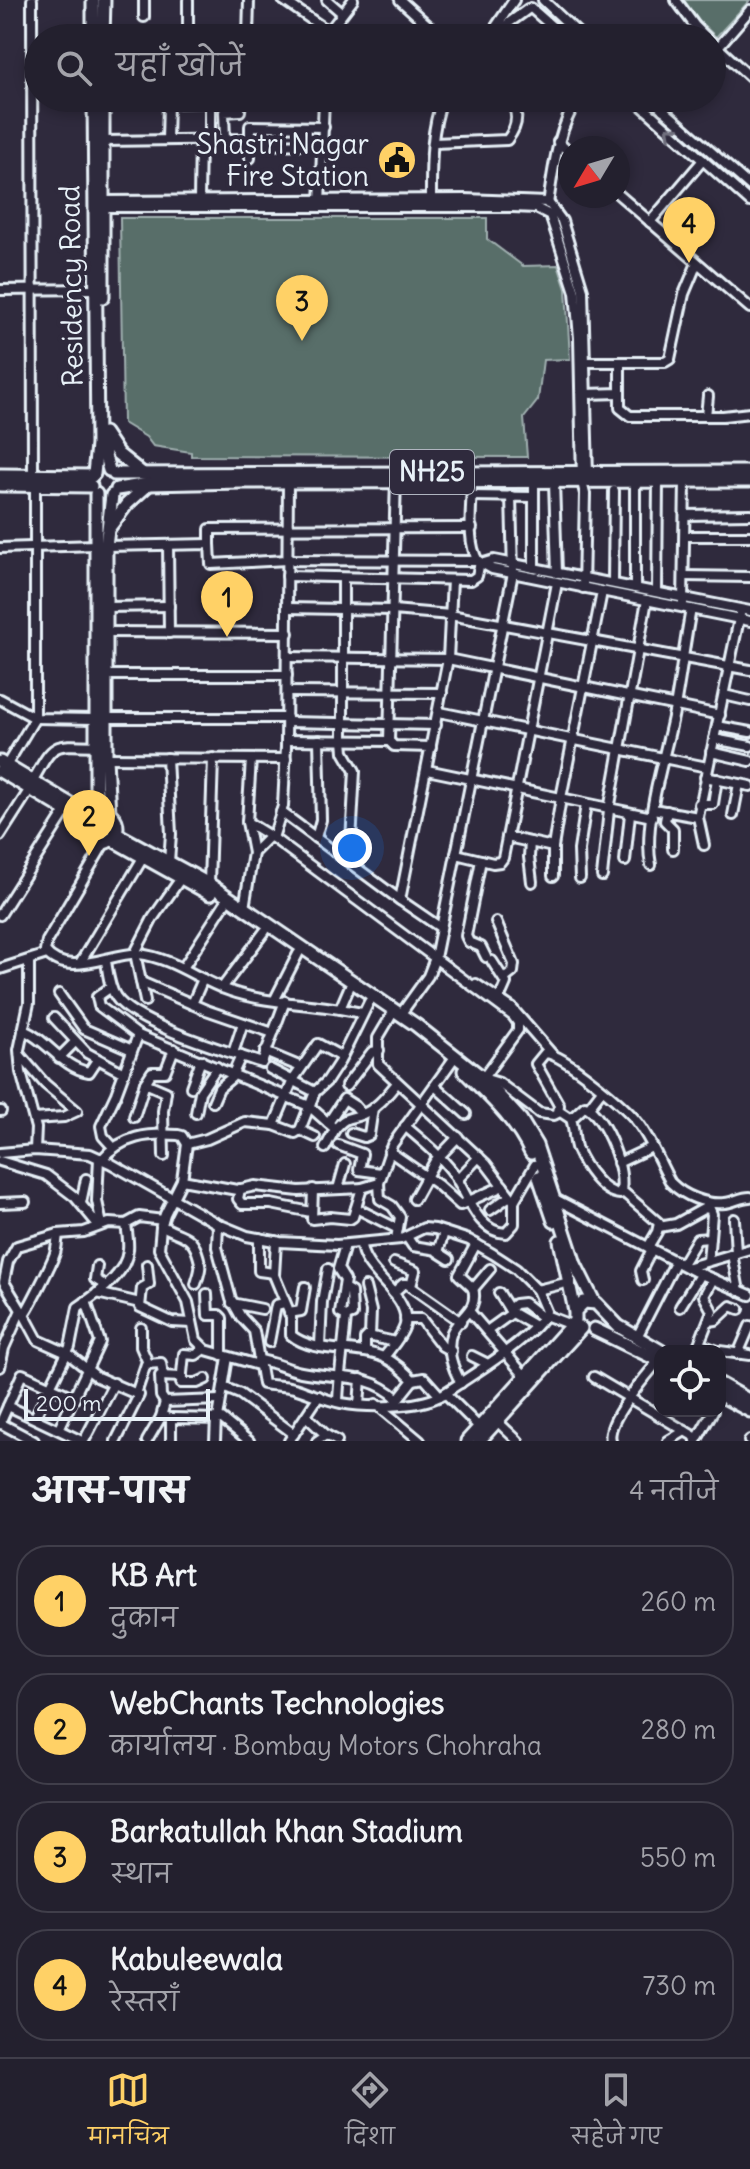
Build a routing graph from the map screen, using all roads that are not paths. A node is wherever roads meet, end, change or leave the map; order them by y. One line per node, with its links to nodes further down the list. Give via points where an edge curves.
1 (32, 0): 18 (street)
2 (93, 0): 19 (main road)
3 (104, 0): 20 (main road)
4 (144, 0): 17 (street)
5 (188, 0): 21 (street)
6 (249, 0): 22 (street)
7 (283, 0): 23 (street)
8 (327, 0): 16 (street)
9 (353, 0): 16 (street)
10 (400, 0): 25 (street)
11 (514, 0): 14 (street); 26 (street)
12 (541, 0): 14 (street); 29 (street)
13 (676, 0): 30 (street)
14 (529, 8): 27 (street); 28 (street)
15 (750, 10): 31 (street)
16 (342, 13): 24 (street)
17 (144, 17)
18 (32, 24)
19 (93, 24)
20 (103, 24)
21 (188, 24)
22 (248, 24)
23 (313, 24)
24 (334, 24)
25 (427, 24)
26 (498, 24)
27 (507, 24)
28 (548, 24)
29 (568, 24)
30 (694, 24)
31 (726, 35)
32 (726, 58): 33 (street)
33 (750, 77)
34 (32, 112): 71 (street)
35 (94, 112): 69 (main road, Residency Road)
36 (103, 112): 51 (main road, Residency Road)
37 (168, 112): 48 (street)
38 (208, 112): 49 (street)
39 (224, 112): 50 (street)
40 (324, 112): 46 (street)
41 (438, 112): 54 (street)
42 (516, 112): 54 (street, via 507,140)
43 (569, 112): 47 (street)
44 (649, 112): 57 (street, one-way to 44)
45 (665, 112): 58 (street)
46 (324, 127): 52 (street, via 250,126); 55 (street)
47 (560, 136)
48 (167, 140): 49 (street); 51 (street)
49 (205, 140): 50 (street); 59 (street)
50 (225, 140): 52 (street)
51 (103, 141): 63 (main road, Residency Road)
52 (250, 142): 55 (street); 56 (street)
53 (558, 142): 60 (street)
54 (434, 143): 62 (street)
55 (324, 144): 64 (street)
56 (250, 158)
57 (703, 160): 61 (street); 67 (street)
58 (750, 186)
59 (199, 200): 63 (street); 64 (street)
60 (548, 202): 62 (street); 66 (street); 73 (street, via 562,221 583,290)
61 (750, 202)
62 (431, 203): 64 (street); 66 (street, via 536,208)
63 (103, 204): 64 (street); 80 (main road, Residency Road)
64 (320, 204)
65 (630, 204): 67 (street)
66 (547, 213): 87 (street, via 575,292)
67 (650, 222): 68 (street)
68 (697, 263): 72 (street); 74 (street, via 684,294 670,359)
69 (95, 289): 71 (street); 96 (main road, Residency Road)
70 (0, 290): 71 (street)
71 (32, 290): 86 (street)
72 (750, 308)
73 (586, 362): 74 (street); 76 (street)
74 (620, 362): 75 (street)
75 (620, 393): 76 (street); 79 (street, via 625,415)
76 (586, 394): 87 (street)
77 (708, 396): 79 (street)
78 (750, 413): 79 (street)
79 (706, 416)
80 (103, 432): 81 (main road, Residency Road); 85 (main road)
81 (112, 472): 85 (main road, NH25); 96 (main road, via 99,470); 99 (main road, via 118,481)
82 (750, 472): 87 (main road, NH25)
83 (0, 475): 86 (main road)
84 (396, 477): 85 (main road, NH25); 87 (main road, NH25); 90 (main road, NH25); 91 (main road, NH25); 106 (street)
85 (146, 479): 90 (main road, NH25); 99 (main road, NH25); 108 (main road)
86 (34, 480): 96 (main road); 97 (main road); 114 (street)
87 (585, 481): 88 (main road, NH25); 93 (main road, NH25); 129 (street)
88 (635, 481): 94 (main road, NH25); 131 (street)
89 (750, 481): 95 (main road, NH25)
90 (288, 482): 105 (street)
91 (472, 482): 92 (main road, NH25); 100 (street)
92 (534, 482): 93 (main road, NH25); 102 (street)
93 (554, 482): 121 (street)
94 (658, 482): 95 (main road, NH25); 133 (street)
95 (685, 482): 104 (street)
96 (93, 483): 99 (main road, via 104,497); 113 (main road, Residency Road)
97 (0, 485)
98 (614, 491): 130 (street)
99 (114, 492): 108 (main road, Residency Road)
100 (472, 496): 101 (street); 107 (street)
101 (511, 496): 102 (street); 120 (street)
102 (534, 497): 119 (street)
103 (750, 514): 104 (street)
104 (685, 515): 109 (street)
105 (287, 528): 106 (street); 111 (street, via 210,529); 116 (street)
106 (393, 528): 107 (street); 117 (street)
107 (472, 528): 118 (street)
108 (107, 530): 113 (main road, Residency Road)
109 (685, 536): 110 (street); 123 (street)
110 (750, 536)
111 (210, 544): 112 (street); 116 (street, via 211,564)
112 (168, 545): 113 (street); 136 (street)
113 (101, 546): 114 (street); 137 (main road, Residency Road); 176 (main road, Residency Road)
114 (33, 547): 115 (street); 175 (street)
115 (0, 548)
116 (287, 560): 117 (street); 122 (street)
117 (392, 561): 118 (street); 126 (street)
118 (480, 562): 120 (street, via 492,569); 127 (street, via 475,578)
119 (534, 568): 120 (street); 121 (street)
120 (513, 569): 128 (street); 145 (street)
121 (557, 573): 129 (street)
122 (287, 576): 125 (street); 138 (street)
123 (684, 576): 124 (street); 134 (street)
124 (750, 577)
125 (343, 578): 126 (street); 140 (street)
126 (392, 578): 127 (street); 141 (street)
127 (452, 580): 143 (street)
128 (557, 583): 129 (street); 149 (street)
129 (583, 583): 130 (street); 132 (street)
130 (613, 583): 131 (street)
131 (635, 588): 133 (street)
132 (602, 592): 135 (street); 150 (street)
133 (657, 592): 134 (street)
134 (683, 597): 139 (street); 142 (street)
135 (647, 600): 139 (street); 151 (street)
136 (169, 606): 137 (street); 147 (street)
137 (106, 607): 146 (main road, Residency Road)
138 (288, 608): 140 (street); 148 (street)
139 (687, 608): 142 (street); 155 (street)
140 (344, 609): 141 (street); 153 (street)
141 (393, 610): 143 (street); 154 (street)
142 (744, 613): 144 (street); 158 (street)
143 (450, 615): 145 (street); 156 (street)
144 (750, 621)
145 (501, 624): 149 (street); 157 (street)
146 (106, 632): 147 (street); 160 (main road, Residency Road)
147 (169, 633): 148 (street)
148 (288, 633): 152 (street)
149 (546, 633): 150 (street); 162 (street)
150 (594, 641): 151 (street); 163 (street)
151 (638, 650): 155 (street); 169 (street)
152 (287, 657): 153 (street); 161 (street)
153 (344, 657): 154 (street); 165 (street)
154 (390, 658): 156 (street); 167 (street)
155 (682, 658): 158 (street); 172 (street)
156 (448, 659): 157 (street); 166 (street)
157 (494, 666): 162 (street); 177 (street)
158 (730, 667): 159 (street); 168 (street)
159 (750, 670)
160 (106, 675): 161 (street); 176 (main road, Residency Road)
161 (287, 675): 164 (street)
162 (539, 676): 163 (street); 183 (street)
163 (584, 687): 169 (street); 189 (street)
164 (287, 692): 165 (street); 178 (street)
165 (343, 692): 167 (street); 179 (street)
166 (442, 693): 167 (street); 173 (street)
167 (390, 694): 180 (street)
168 (724, 695): 171 (street); 174 (street)
169 (630, 697): 172 (street); 194 (street)
170 (0, 699): 175 (street)
171 (750, 701)
172 (675, 706): 174 (street); 201 (street)
173 (439, 712): 177 (street); 181 (street)
174 (720, 715): 182 (street)
175 (35, 718): 176 (street); 203 (street)
176 (101, 719): 178 (street); 191 (main road, Residency Road); 196 (main road, Residency Road)
177 (482, 719): 183 (street); 206 (street)
178 (287, 720): 179 (street); 186 (street)
179 (343, 722): 180 (street); 188 (street)
180 (390, 724): 181 (street); 190 (street)
181 (436, 725): 193 (street)
182 (717, 726): 184 (street); 185 (street)
183 (528, 730): 189 (street); 211 (street)
184 (750, 732)
185 (714, 739): 192 (street); 195 (street)
186 (286, 740): 187 (street); 200 (street)
187 (319, 740): 188 (street); 230 (street, via 321,820)
188 (343, 740): 190 (street); 238 (street, via 355,771 351,842)
189 (574, 740): 194 (street); 212 (street)
190 (389, 741): 193 (street, via 394,746)
191 (95, 746): 209 (street, via 57,746); 223 (main road, Residency Road)
192 (750, 746)
193 (431, 747): 204 (street)
194 (620, 751): 201 (street); 215 (street)
195 (711, 752): 202 (street); 205 (street)
196 (106, 758): 197 (street); 220 (main road, Residency Road)
197 (167, 758): 198 (street); 241 (street)
198 (213, 758): 199 (street); 248 (street)
199 (251, 759): 200 (street); 225 (street)
200 (286, 759): 218 (street)
201 (663, 759): 205 (street); 219 (street)
202 (750, 761)
203 (2, 766): 209 (main road)
204 (427, 770): 206 (street); 249 (street)
205 (706, 772): 207 (street); 214 (street)
206 (471, 779): 211 (street); 236 (street)
207 (717, 779): 208 (street); 214 (street, via 713,804)
208 (739, 784): 210 (street); 222 (street)
209 (31, 785): 216 (main road); 223 (main road); 226 (street)
210 (750, 786)
211 (517, 788): 212 (street); 228 (street)
212 (561, 798): 213 (street); 233 (street)
213 (586, 804): 215 (street); 246 (street)
214 (699, 804): 224 (street)
215 (609, 810): 221 (street); 244 (street)
216 (66, 811): 223 (main road); 252 (street)
217 (667, 811): 219 (street); 224 (street); 234 (street)
218 (281, 812): 227 (street); 230 (street)
219 (653, 813): 221 (street); 242 (street)
220 (109, 814): 223 (main road); 229 (main road, via 116,822)
221 (630, 814): 240 (street)
222 (733, 815)
223 (90, 817): 229 (main road, via 89,837 98,843)
224 (698, 817): 232 (street)
225 (247, 822): 227 (street); 235 (street)
226 (0, 836)
227 (271, 837): 235 (street); 259 (street)
228 (507, 837): 231 (street); 239 (street, via 500,862)
229 (110, 838): 237 (main road); 241 (main road); 257 (street, via 47,941)
230 (316, 838): 238 (street)
231 (530, 842): 233 (street); 247 (street)
232 (704, 845)
233 (553, 847): 243 (street)
234 (673, 849)
235 (253, 853): 251 (street)
236 (456, 854): 239 (street); 254 (street)
237 (144, 856): 245 (main road); 262 (street)
238 (341, 856): 249 (street)
239 (481, 860): 266 (street, via 466,936)
240 (625, 861)
241 (169, 862): 248 (main road)
242 (651, 865)
243 (553, 876)
244 (602, 876)
245 (181, 878): 250 (main road); 256 (street)
246 (580, 878)
247 (532, 882)
248 (209, 884): 251 (main road)
249 (400, 900): 254 (street)
250 (225, 903): 255 (main road); 263 (street)
251 (244, 908): 280 (main road)
252 (0, 915)
253 (496, 922): 266 (street, via 514,969)
254 (441, 928): 259 (street)
255 (265, 931): 258 (main road); 270 (street)
256 (135, 953): 261 (street); 263 (street); 267 (street)
257 (47, 954): 260 (street); 262 (street)
258 (298, 954): 271 (main road); 274 (street)
259 (435, 958): 268 (street); 280 (street, via 428,976)
260 (29, 961): 264 (street); 283 (street)
261 (106, 961): 262 (street); 269 (street)
262 (80, 963)
263 (183, 968): 265 (street)
264 (0, 969)
265 (203, 979): 270 (street); 277 (street)
266 (504, 979): 273 (street)
267 (141, 982): 275 (street); 277 (street)
268 (468, 983): 273 (street); 304 (street, via 513,1016 519,1027)
269 (111, 987): 285 (street, via 97,997 99,1006); 291 (street, via 133,1013)
270 (222, 988): 274 (street)
271 (349, 988): 276 (main road); 278 (street)
272 (59, 994): 288 (street, via 84,1029)
273 (499, 999): 292 (street)
274 (280, 1000): 278 (street); 284 (street)
275 (145, 1001)
276 (369, 1002): 279 (street); 280 (main road)
277 (192, 1004): 282 (street)
278 (340, 1009): 279 (street)
279 (362, 1013): 294 (street)
280 (395, 1016): 289 (street, via 378,1038); 298 (main road); 304 (main road)
281 (54, 1018): 286 (street)
282 (243, 1023): 284 (street); 291 (street)
283 (23, 1030): 293 (street); 295 (street)
284 (273, 1033): 290 (street)
285 (138, 1035): 287 (street); 288 (street)
286 (75, 1042): 295 (street); 296 (street)
287 (174, 1049): 297 (street); 306 (street, via 165,1072 152,1072)
288 (132, 1050): 302 (street)
289 (379, 1050): 307 (street, via 378,1064); 308 (street)
290 (265, 1052): 291 (street, via 262,1063); 300 (street)
291 (237, 1054): 303 (street)
292 (552, 1054): 311 (street); 319 (street, via 541,1056 536,1064)
293 (20, 1055): 324 (street); 324 (street, via 77,1111)
294 (342, 1057): 300 (street, via 318,1044); 312 (street)
295 (59, 1058): 296 (street, via 87,1072)
296 (97, 1060): 302 (street)
297 (201, 1060): 299 (street); 310 (street)
298 (452, 1061): 309 (street); 349 (main road, via 508,1117)
299 (217, 1067): 303 (street); 320 (street, via 200,1092)
300 (301, 1067): 305 (street)
301 (270, 1069): 305 (street)
302 (124, 1073): 336 (street, via 101,1126)
303 (233, 1073): 313 (street); 314 (street)
304 (483, 1078): 319 (street, via 499,1083 542,1114); 366 (main road, via 529,1132)
305 (293, 1080): 312 (street); 313 (street)
306 (145, 1083): 323 (street); 331 (street, via 166,1092)
307 (397, 1083): 315 (street); 318 (street)
308 (346, 1086)
309 (435, 1086): 315 (street); 322 (street)
310 (191, 1087)
311 (602, 1090): 317 (street); 337 (street, via 636,1120)
312 (315, 1092): 316 (street)
313 (286, 1096): 316 (street); 326 (street)
314 (213, 1102)
315 (421, 1105): 328 (street); 333 (street)
316 (309, 1106): 327 (street); 329 (street)
317 (589, 1107): 325 (street); 347 (street, via 604,1126)
318 (373, 1108): 321 (street); 330 (street, via 369,1135)
319 (559, 1111): 325 (street)
320 (196, 1113)
321 (362, 1114): 327 (street); 327 (street, via 344,1099)
322 (466, 1114)
323 (134, 1117)
324 (34, 1119): 339 (street)
325 (571, 1119): 361 (street, via 576,1149 586,1165 609,1190)
326 (274, 1125): 329 (street); 334 (street, via 245,1122)
327 (332, 1126): 338 (street)
328 (405, 1126): 340 (street); 343 (street)
329 (300, 1130): 332 (street)
330 (351, 1133)
331 (164, 1134): 334 (street, via 182,1136); 336 (street, via 139,1136); 342 (street)
332 (315, 1137)
333 (458, 1137): 343 (street); 344 (street)
334 (187, 1144): 353 (street)
335 (338, 1145): 350 (street, via 362,1154 359,1170)
336 (113, 1147): 345 (street)
337 (652, 1147): 347 (street); 362 (street, via 671,1183 689,1196 719,1203)
338 (325, 1148)
339 (35, 1150): 341 (street); 345 (street)
340 (389, 1151): 350 (street); 351 (street)
341 (0, 1153)
342 (164, 1156)
343 (439, 1156): 351 (street); 354 (street)
344 (479, 1157): 354 (street); 356 (street)
345 (101, 1159): 364 (street); 378 (street)
346 (0, 1161): 370 (street, via 46,1175)
347 (618, 1163): 361 (street)
348 (345, 1164): 360 (street)
349 (535, 1165): 363 (street); 410 (main road)
350 (381, 1173): 355 (street)
351 (427, 1177): 365 (street); 367 (street, via 457,1204)
352 (86, 1179): 370 (street)
353 (182, 1180): 358 (street); 364 (street)
354 (457, 1180): 367 (street)
355 (379, 1183): 357 (street); 382 (street, via 380,1199 400,1217)
356 (503, 1186): 363 (street); 367 (street)
357 (362, 1188): 360 (street); 371 (street)
358 (240, 1189): 359 (street); 373 (street, via 242,1204)
359 (313, 1189): 360 (street); 373 (street)
360 (338, 1189)
361 (622, 1191): 379 (street)
362 (750, 1197)
363 (512, 1198): 367 (street, via 514,1224 503,1234 486,1225); 372 (street)
364 (172, 1199): 375 (street); 377 (street)
365 (414, 1199)
366 (555, 1199): 392 (street); 428 (main road, via 575,1264)
367 (468, 1201)
368 (25, 1202): 369 (street)
369 (0, 1203)
370 (81, 1203): 378 (street)
371 (356, 1208): 373 (street, via 350,1219 314,1220); 382 (street)
372 (490, 1210)
373 (311, 1212)
374 (734, 1219): 395 (street)
375 (162, 1223): 376 (street, via 139,1217); 389 (street); 440 (street, via 159,1249 188,1302)
376 (126, 1224): 378 (street); 412 (street, via 126,1259)
377 (218, 1224): 384 (street); 387 (street)
378 (101, 1226): 381 (street)
379 (659, 1227): 385 (street, via 707,1208 712,1214); 392 (street)
380 (444, 1232): 383 (street, via 424,1228); 390 (street); 394 (street)
381 (58, 1234): 397 (street, via 21,1243); 434 (street, via 55,1254)
382 (397, 1234): 383 (street); 388 (street)
383 (407, 1237): 394 (street, via 413,1246)
384 (259, 1238): 386 (street); 405 (street, via 260,1272)
385 (710, 1238): 398 (street); 400 (street, via 697,1239)
386 (276, 1241): 391 (street); 405 (street)
387 (216, 1242): 389 (street); 426 (street)
388 (361, 1243): 391 (street); 420 (street, via 362,1257)
389 (196, 1244): 411 (street, via 202,1263)
390 (476, 1244): 416 (street, via 459,1275); 417 (street, via 516,1269)
391 (345, 1245): 455 (street, via 338,1269 345,1280 340,1313 346,1316)
392 (650, 1248): 400 (street); 408 (street)
393 (750, 1249): 395 (street)
394 (438, 1250): 396 (street)
395 (734, 1254): 398 (street); 418 (street)
396 (449, 1259)
397 (4, 1260): 409 (street)
398 (708, 1261): 400 (street)
399 (394, 1263): 413 (street, via 415,1271)
400 (682, 1264): 406 (street); 447 (street)
401 (147, 1265): 425 (street, via 149,1284 142,1288)
402 (97, 1266): 412 (street, via 95,1279)
403 (328, 1269): 451 (street)
404 (490, 1269): 416 (street)
405 (274, 1273): 427 (street)
406 (701, 1273): 407 (street); 429 (street)
407 (713, 1279): 418 (street); 438 (street, via 704,1296 712,1311)
408 (643, 1280)
409 (2, 1282): 434 (street)
410 (570, 1282): 417 (street); 441 (main road)
411 (196, 1284)
412 (106, 1286): 419 (street)
413 (411, 1286): 420 (street, via 403,1284); 439 (street)
414 (305, 1287): 435 (street, via 301,1311)
415 (365, 1287): 446 (street)
416 (473, 1289): 433 (street)
417 (537, 1290): 436 (street)
418 (739, 1291): 423 (street)
419 (97, 1293): 424 (street); 425 (street)
420 (393, 1293): 437 (street)
421 (499, 1293): 432 (street)
422 (207, 1294): 463 (street, via 208,1315 222,1318)
423 (750, 1295)
424 (86, 1301): 460 (street, via 74,1316); 473 (street, via 100,1342)
425 (140, 1303): 440 (street, via 167,1320)
426 (232, 1303): 430 (street); 467 (street, via 254,1331)
427 (284, 1303): 435 (street); 448 (street, via 276,1305)
428 (597, 1305): 441 (main road, via 584,1302); 441 (main road, via 602,1320); 447 (main road)
429 (680, 1307)
430 (262, 1309)
431 (739, 1309): 438 (street, via 731,1306)
432 (511, 1311): 436 (street, via 524,1303); 442 (street); 445 (street)
433 (470, 1312): 439 (street); 445 (street)
434 (23, 1313): 453 (street); 460 (street, via 38,1340)
435 (289, 1313): 451 (street, via 293,1337)
436 (544, 1316): 441 (street); 442 (street)
437 (405, 1319): 449 (street); 456 (street, via 421,1319)
438 (709, 1321): 450 (street)
439 (461, 1322): 456 (street, via 451,1334)
440 (192, 1323): 454 (street)
441 (579, 1323): 466 (main road); 477 (main road); 511 (main road)
442 (535, 1326): 458 (street)
443 (750, 1326): 461 (street)
444 (141, 1328): 468 (street)
445 (487, 1331): 458 (street)
446 (370, 1336): 449 (street); 457 (street)
447 (637, 1337): 452 (main road)
448 (269, 1342)
449 (395, 1342): 465 (street)
450 (698, 1345)
451 (320, 1346): 455 (street)
452 (654, 1347)
453 (2, 1348): 471 (street)
454 (204, 1349): 463 (street); 478 (street, via 184,1354)
455 (345, 1349): 457 (street); 476 (street)
456 (451, 1351): 484 (street)
457 (365, 1352): 465 (street)
458 (504, 1352): 469 (street); 477 (street)
459 (726, 1352): 461 (street)
460 (67, 1353): 473 (street); 486 (street)
461 (738, 1354): 462 (street)
462 (750, 1355)
463 (225, 1356): 467 (street); 487 (street)
464 (472, 1356): 469 (street)
465 (384, 1357): 482 (street)
466 (654, 1357)
467 (258, 1362): 470 (street); 485 (street, via 263,1384)
468 (148, 1363): 475 (street, via 161,1363); 489 (street)
469 (488, 1364): 484 (street)
470 (276, 1365): 474 (street); 485 (street)
471 (0, 1367)
472 (654, 1368): 495 (street)
473 (88, 1370): 483 (street); 494 (street)
474 (306, 1373): 476 (street); 488 (street)
475 (163, 1374): 478 (street); 498 (street, via 159,1378)
476 (339, 1376): 481 (street); 499 (street)
477 (525, 1376): 513 (main road)
478 (182, 1377): 480 (street, via 184,1385)
479 (594, 1377): 495 (street)
480 (206, 1379)
481 (361, 1379): 500 (street, via 381,1385); 502 (street)
482 (413, 1380): 490 (street, via 424,1378); 500 (street)
483 (114, 1383): 489 (street); 520 (street)
484 (461, 1383): 490 (street)
485 (277, 1385): 488 (street)
486 (50, 1387): 494 (street); 503 (street, via 22,1374); 506 (street)
487 (223, 1387): 496 (street); 517 (street, via 240,1394)
488 (305, 1392): 493 (street)
489 (136, 1394): 521 (street)
490 (442, 1394): 500 (street, via 417,1405); 513 (street)
491 (726, 1394): 497 (main road)
492 (726, 1395): 504 (main road)
493 (319, 1396): 499 (street); 505 (street)
494 (75, 1398): 514 (street)
495 (630, 1398): 515 (street); 532 (street, via 611,1430)
496 (220, 1400): 498 (street); 510 (street)
497 (750, 1401)
498 (165, 1402): 507 (street)
499 (338, 1402): 502 (street)
500 (395, 1402): 501 (street)
501 (376, 1404): 502 (street); 528 (street)
502 (359, 1405)
503 (5, 1408): 506 (street); 512 (street)
504 (750, 1411)
505 (306, 1416): 516 (street); 517 (street)
506 (35, 1417): 514 (street)
507 (161, 1417): 509 (street); 522 (street)
508 (710, 1417): 518 (street)
509 (171, 1418): 510 (street); 523 (street)
510 (217, 1418): 524 (street); 525 (street)
511 (497, 1421): 530 (main road); 531 (street)
512 (0, 1423): 519 (street)
513 (479, 1427): 529 (main road)
514 (59, 1429): 520 (street)
515 (685, 1431): 518 (street); 533 (street)
516 (326, 1435): 526 (street); 527 (street)
517 (291, 1437)
518 (697, 1440)
519 (34, 1441)
520 (83, 1441)
521 (116, 1441)
522 (147, 1441)
523 (171, 1441)
524 (215, 1441)
525 (249, 1441)
526 (317, 1441)
527 (337, 1441)
528 (420, 1441)
529 (467, 1441)
530 (479, 1441)
531 (518, 1441)
532 (611, 1441)
533 (668, 1441)

